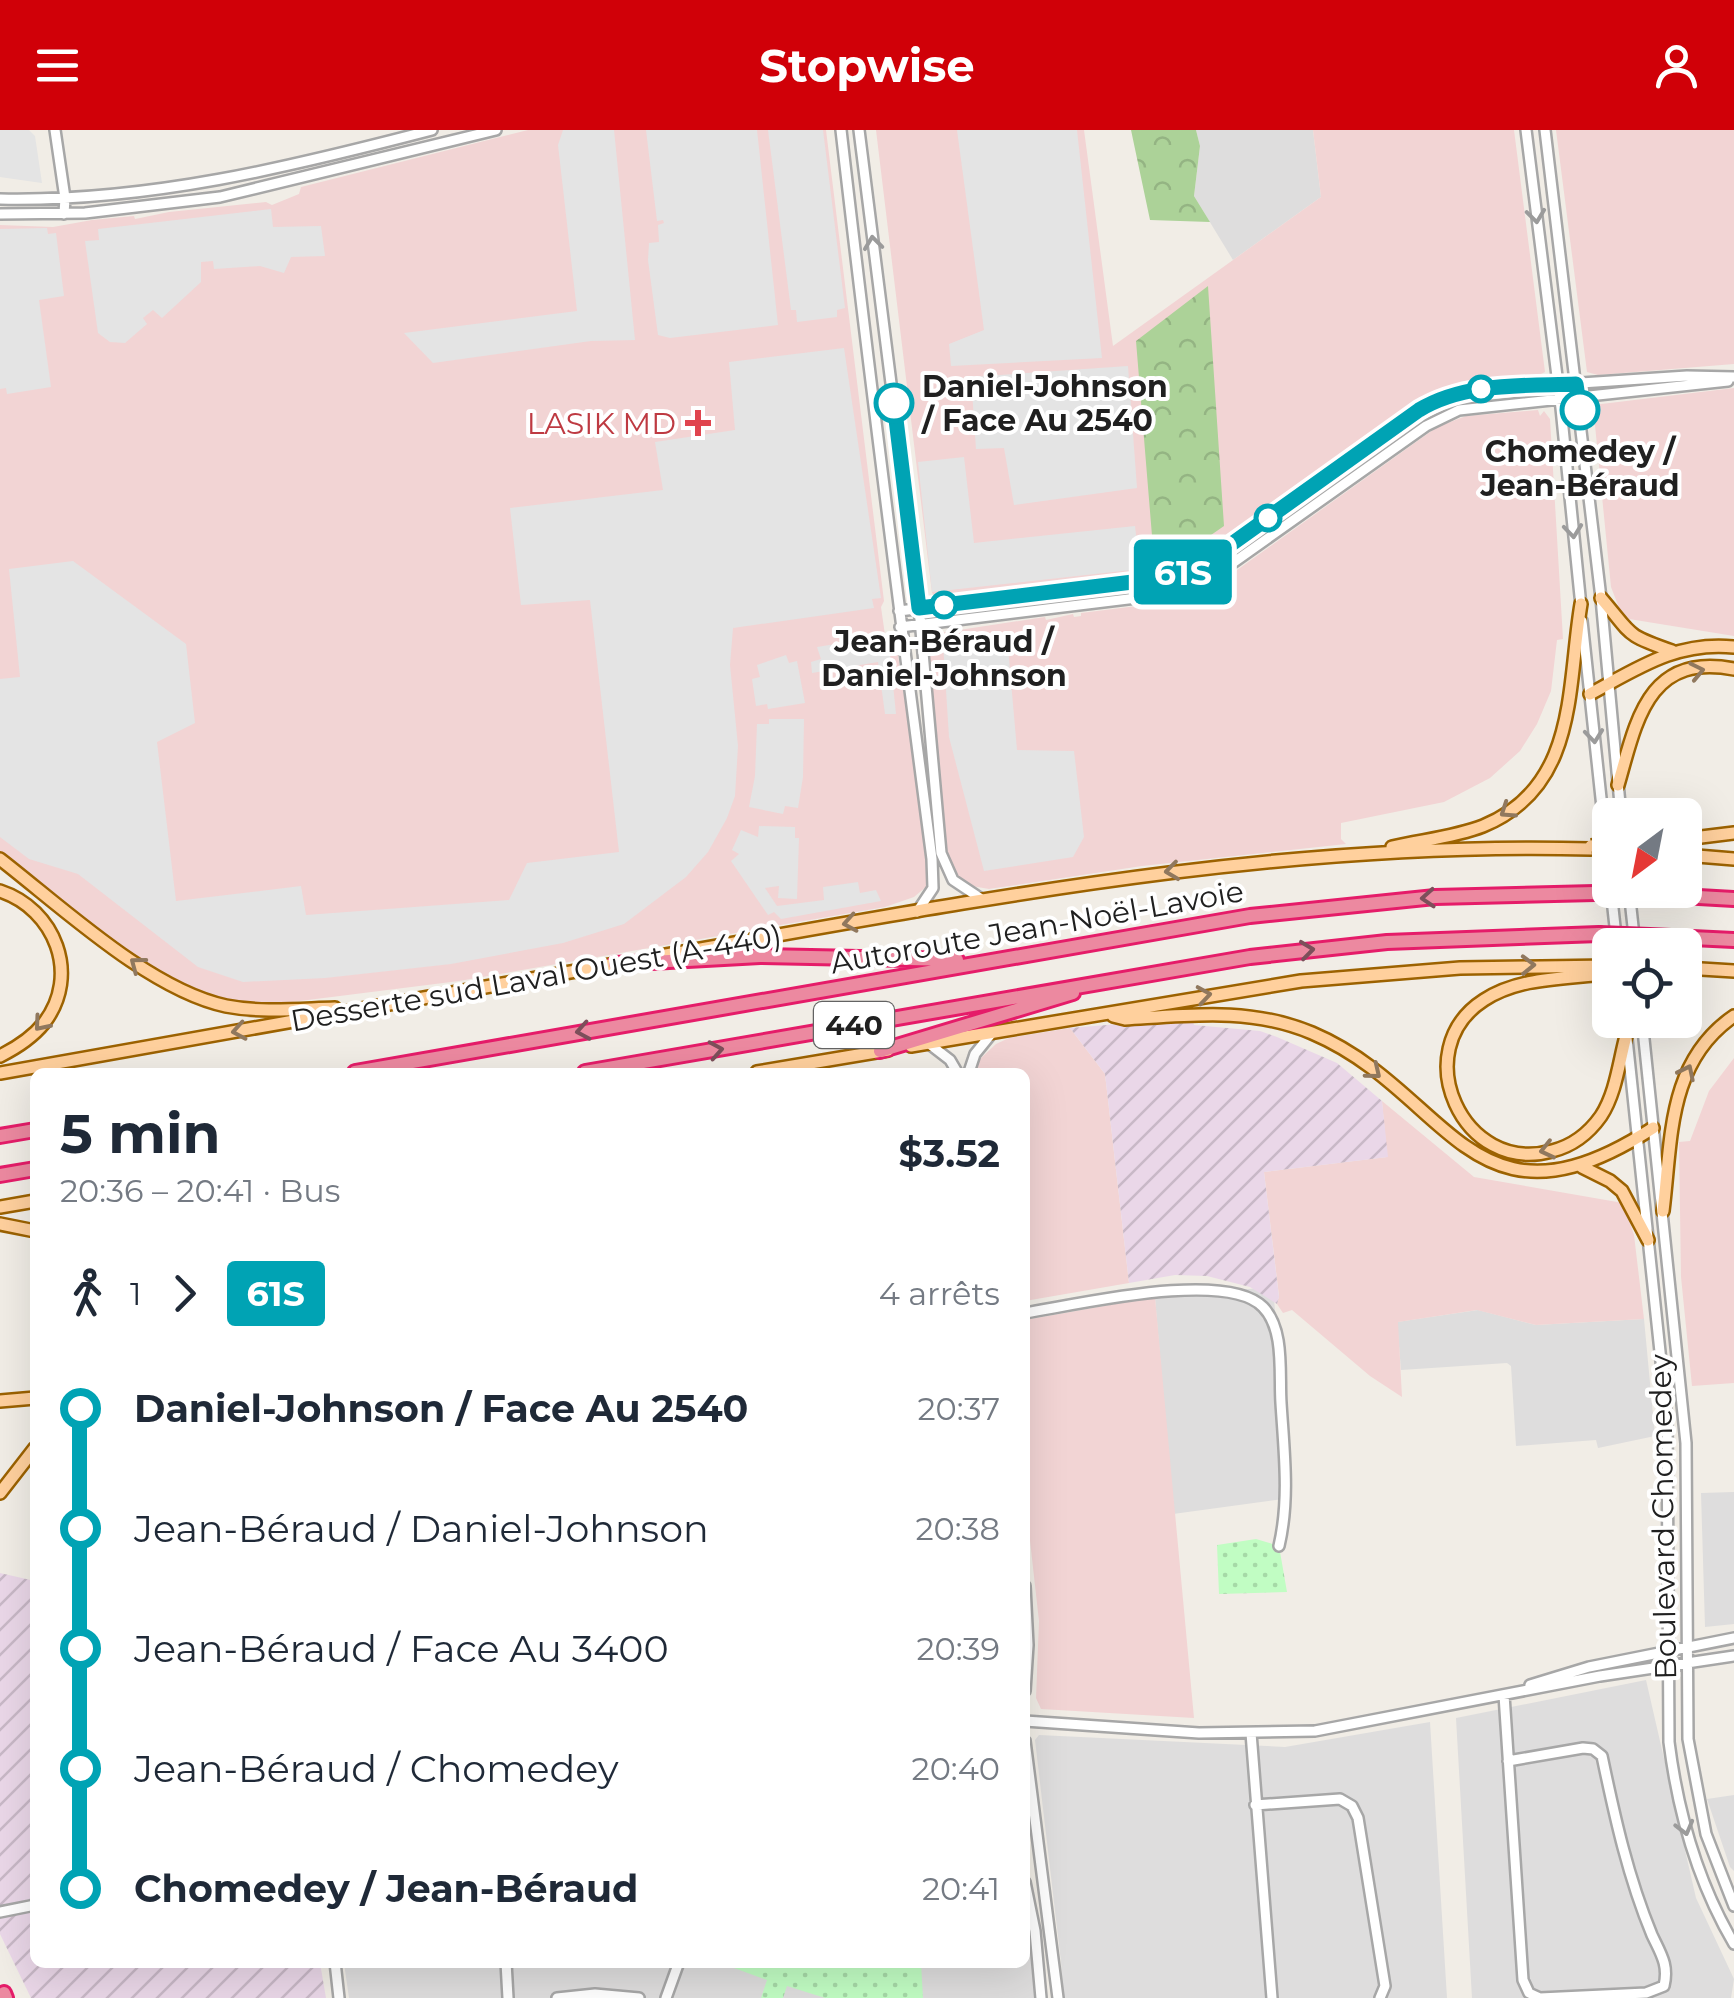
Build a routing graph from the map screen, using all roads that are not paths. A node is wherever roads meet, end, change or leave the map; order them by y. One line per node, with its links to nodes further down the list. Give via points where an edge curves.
1 (56, 130): 8 (street)
2 (432, 130): 8 (street, via 222,180)
3 (496, 130): 11 (street, via 230,195)
4 (841, 130): 20 (street)
5 (859, 130): 19 (street, one-way to 5)
6 (1526, 130): 14 (street, one-way to 14)
7 (1545, 130): 13 (street)
8 (65, 198): 9 (street); 11 (street)
9 (0, 199)
10 (0, 214): 11 (street)
11 (68, 214)
12 (1734, 378): 13 (street); 15 (street)
13 (1576, 384): 14 (street); 15 (street)
14 (1558, 385): 16 (street); 19 (street, via 1476,390 1432,402 1184,572)
15 (1578, 397): 16 (street); 17 (street)
16 (1559, 400): 18 (street, one-way to 18); 21 (street, via 1443,416 1192,587)
17 (1600, 598): 24 (main road, via 1630,635); 26 (street)
18 (1581, 604): 27 (street); 34 (main road, one-way to 34, via 1565,728 1536,786 1484,825)
19 (919, 608): 20 (street); 21 (street)
20 (899, 611): 22 (street)
21 (919, 625): 22 (street); 40 (street, via 942,859 953,880)
22 (900, 626): 41 (street, via 934,878)
23 (1734, 647): 24 (main road)
24 (1672, 651): 26 (main road)
25 (1734, 670): 28 (main road, one-way to 25, via 1634,723 1654,691 1688,671)
26 (1607, 684): 27 (main road); 28 (street)
27 (1590, 694): 29 (street, one-way to 29)
28 (1618, 786): 30 (street)
29 (1601, 798)
30 (1619, 798)
31 (1734, 833): 32 (main road)
32 (1702, 837)
33 (1592, 848): 34 (main road, Desserte sud Laval Ouest (A-440), bridge)
34 (1367, 854): 40 (main road, Desserte sud Laval Ouest (A-440), one-way to 40, via 1172,871)
35 (1702, 857): 37 (main road)
36 (0, 859): 50 (main road, one-way to 36, via 259,1010 190,995 148,973)
37 (1734, 860)
38 (0, 890): 59 (main road, one-way to 59, via 40,916 55,939 62,973 46,1021)
39 (1734, 899): 43 (highway, Autoroute Jean-Noël-Lavoie / 440, one-way to 43, bridge, via 1595,893 1326,906)
40 (983, 900): 41 (main road, Desserte sud Laval Ouest (A-440))
41 (917, 912): 44 (main road, Desserte sud Laval Ouest (A-440), one-way to 44)
42 (1734, 940): 49 (highway, 440, one-way to 42, bridge, via 1376,942 1599,934)
43 (989, 960): 44 (highway, via 760,956); 60 (highway, Autoroute Jean-Noël-Lavoie / 440, one-way to 60)
44 (615, 964): 50 (main road, Desserte sud Laval Ouest (A-440))
45 (1592, 969): 51 (main road, one-way to 45, via 1347,976 1477,967)
46 (1702, 969): 48 (main road)
47 (1592, 971): 54 (main road, one-way to 47, via 1600,1116 1559,1149 1528,1154 1497,1148 1470,1128 1452,1100 1449,1049 1478,1004 1527,983)
48 (1734, 971)
49 (1123, 978): 58 (highway); 61 (highway, 440, one-way to 49)
50 (369, 1008): 65 (main road, Desserte sud Laval Ouest (A-440), one-way to 65)
51 (1109, 1015): 53 (main road); 70 (main road, one-way to 70, via 1224,1013 1290,1025 1354,1056 1478,1157 1522,1169)
52 (1734, 1016): 75 (main road, one-way to 52, via 1681,1081 1705,1042)
53 (992, 1032): 57 (main road); 64 (street)
54 (1625, 1038)
55 (1626, 1038): 69 (street, Boulevard Chomedey)
56 (1644, 1038): 66 (street, Boulevard Chomedey)
57 (928, 1043): 58 (main road); 63 (street)
58 (880, 1051): 62 (main road)
59 (0, 1056)
60 (378, 1068)
61 (608, 1068)
62 (780, 1068)
63 (955, 1068)
64 (969, 1068)
65 (0, 1073)
66 (1654, 1128): 69 (main road); 75 (street, Boulevard Chomedey)
67 (30, 1131): 68 (highway)
68 (0, 1136)
69 (1638, 1139): 70 (main road); 78 (street, Boulevard Chomedey)
70 (1582, 1166): 78 (main road, via 1618,1187)
71 (30, 1170): 72 (highway)
72 (0, 1175)
73 (30, 1202): 74 (main road)
74 (0, 1207)
75 (1663, 1211): 86 (street, Boulevard Chomedey, via 1686,1443)
76 (0, 1224): 77 (main road)
77 (30, 1231)
78 (1648, 1240): 87 (street, Boulevard Chomedey, via 1667,1418)
79 (1030, 1312): 84 (street, via 1209,1288 1242,1294 1264,1307 1277,1335 1287,1513)
80 (30, 1398): 81 (main road)
81 (0, 1401)
82 (30, 1455): 83 (main road)
83 (0, 1494)
84 (1279, 1546)
85 (1734, 1638): 86 (street)
86 (1685, 1647): 87 (street); 89 (street, Boulevard Chomedey)
87 (1667, 1652): 90 (street, Boulevard Chomedey); 91 (street, via 1589,1667)
88 (1734, 1656): 89 (street)
89 (1686, 1663): 90 (street); 97 (street, Boulevard Chomedey, via 1694,1784)
90 (1667, 1665): 91 (street); 101 (street, Boulevard Chomedey, one-way to 101, via 1669,1742 1682,1814 1701,1877)
91 (1504, 1695): 93 (street, via 1325,1730); 94 (street)
92 (1030, 1721): 93 (street)
93 (1251, 1734): 96 (street)
94 (1508, 1760): 94 (street, via 1522,1980 1529,1993 1646,1993 1664,1986 1668,1970 1628,1868 1602,1756 1583,1748)
95 (1030, 1780): 111 (street)
96 (1256, 1804): 112 (street); 113 (street, via 1340,1799 1352,1806 1385,1987)
97 (1732, 1898)
98 (30, 1905): 100 (street)
99 (1030, 1906): 110 (street)
100 (0, 1912)
101 (1734, 1944)
102 (335, 1968): 105 (street)
103 (506, 1968): 106 (street)
104 (678, 1968): 109 (street)
105 (339, 1998)
106 (508, 1998)
107 (557, 1998): 108 (street)
108 (639, 1998)
109 (666, 1998)
110 (1042, 1998)
111 (1058, 1998)
112 (1272, 1998)
113 (1380, 1998)

